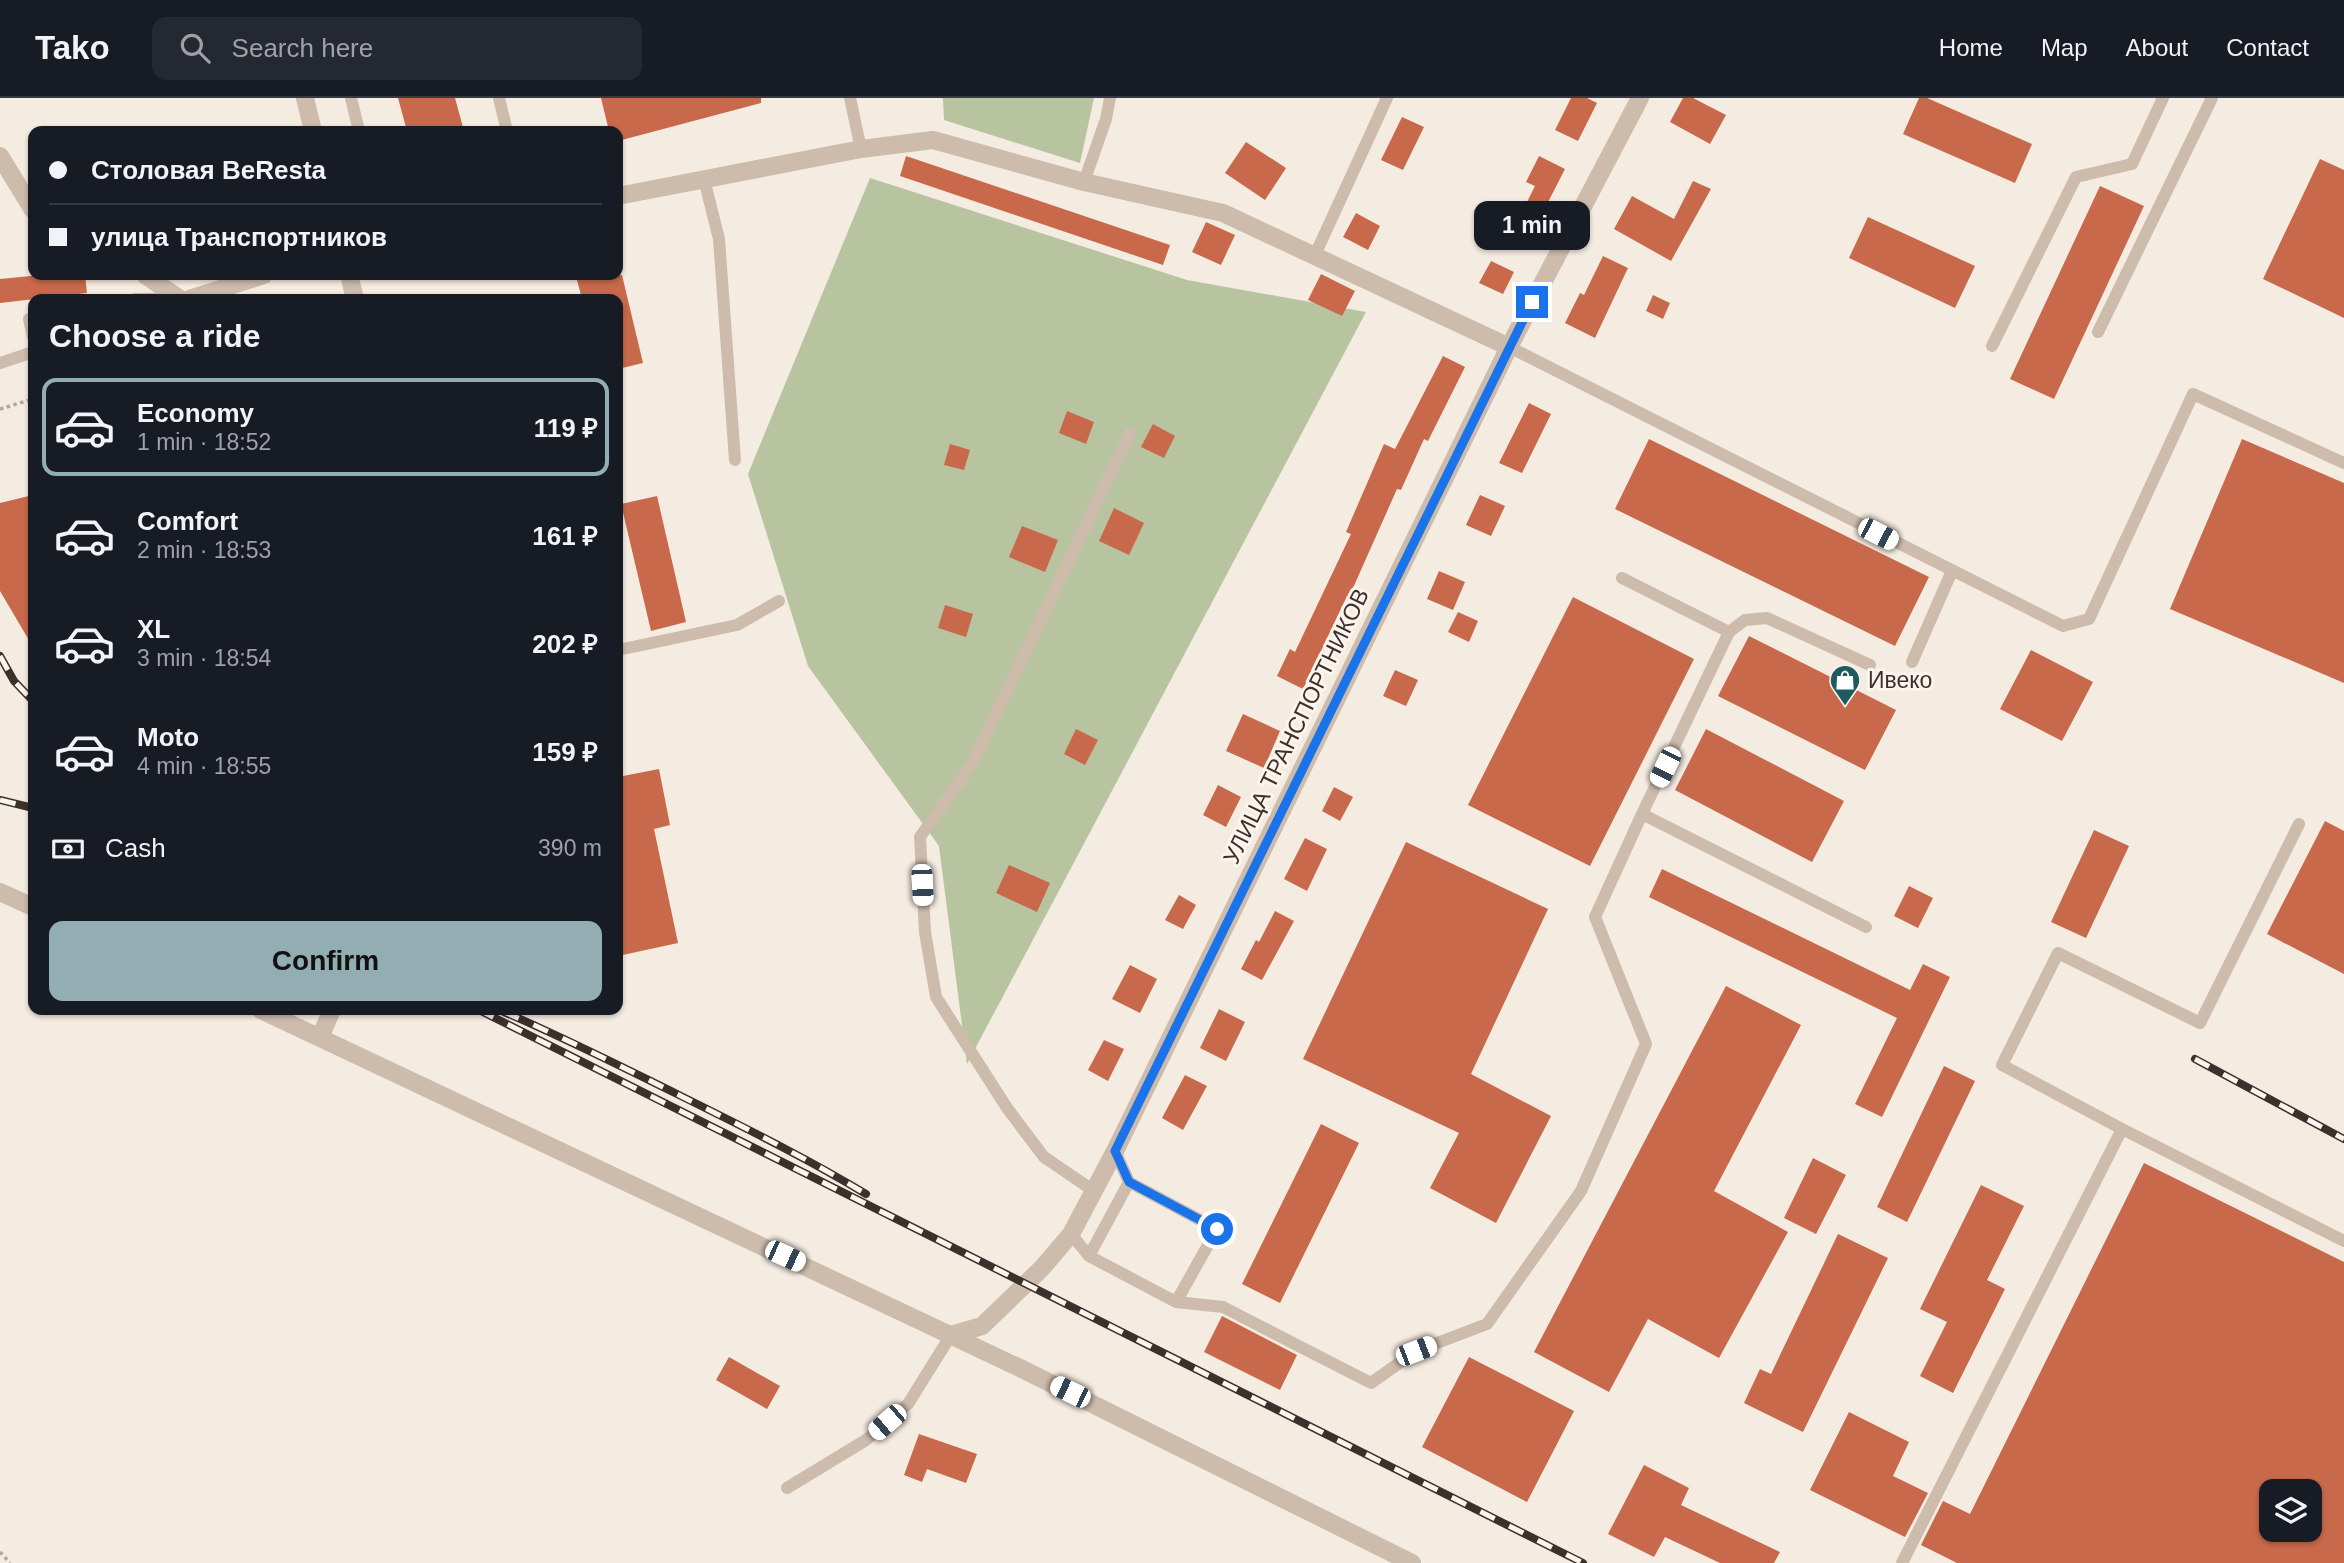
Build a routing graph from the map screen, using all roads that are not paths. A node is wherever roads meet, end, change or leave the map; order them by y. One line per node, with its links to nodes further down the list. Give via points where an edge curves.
1 (305, 98): 10 (street)
2 (351, 98): 11 (lane)
3 (499, 98): 12 (lane)
4 (850, 98): 13 (lane)
5 (1110, 98): 16 (lane)
6 (1387, 98): 19 (lane)
7 (1640, 98): 26 (street, УЛИЦА ТРАНСПОРТНИКОВ)
8 (2163, 98): 25 (lane, via 2132,164 2076,177)
9 (2212, 98): 24 (lane)
10 (312, 126)
11 (358, 126)
12 (506, 126)
13 (861, 149): 15 (street); 16 (street, via 933,140)
14 (0, 156): 18 (street)
15 (704, 179): 17 (street); 30 (lane, via 719,239)
16 (1084, 182): 19 (street, via 1223,213)
17 (623, 195)
18 (28, 202)
19 (1315, 254): 26 (street)
20 (152, 280): 22 (street)
21 (248, 280): 23 (street)
22 (173, 294)
23 (205, 294)
24 (2098, 332)
25 (1992, 346)
26 (1508, 347): 32 (lane); 48 (street, УЛИЦА ТРАНСПОРТНИКОВ)
27 (28, 354): 28 (lane)
28 (0, 363)
29 (1130, 433): 50 (lane, via 972,764 920,837 925,932 936,997 1044,1157)
30 (735, 460)
31 (2344, 463): 32 (lane, via 2193,394 2089,620 2063,626)
32 (1952, 571): 37 (lane)
33 (1622, 578): 35 (lane)
34 (779, 601): 36 (lane, via 737,625)
35 (1729, 632): 38 (lane, via 1745,620 1767,618); 39 (lane)
36 (623, 649)
37 (1912, 662)
38 (1870, 664)
39 (1642, 814): 43 (lane); 54 (lane, via 1595,917 1646,1044 1581,1191 1487,1324 1416,1351 1371,1383 1223,1307)
40 (2299, 824): 47 (lane, via 2200,1023 2058,953 2001,1065)
41 (0, 892): 42 (street)
42 (28, 905)
43 (1866, 927)
44 (272, 1015): 46 (street)
45 (330, 1015): 46 (street)
46 (320, 1037): 55 (street)
47 (2122, 1129): 52 (lane); 58 (lane)
48 (1115, 1151): 49 (lane); 50 (street, УЛИЦА ТРАНСПОРТНИКОВ)
49 (1129, 1182): 53 (lane); 54 (lane, via 1217,1229)
50 (1094, 1191): 51 (street, УЛИЦА ТРАНСПОРТНИКОВ)
51 (1071, 1234): 53 (lane); 55 (street, УЛИЦА ТРАНСПОРТНИКОВ, via 982,1326)
52 (2344, 1241)
53 (1089, 1256): 54 (lane)
54 (1176, 1302)
55 (951, 1335): 56 (lane, via 908,1404 866,1440); 57 (street)
56 (787, 1488)
57 (1412, 1563)
58 (1902, 1563)

